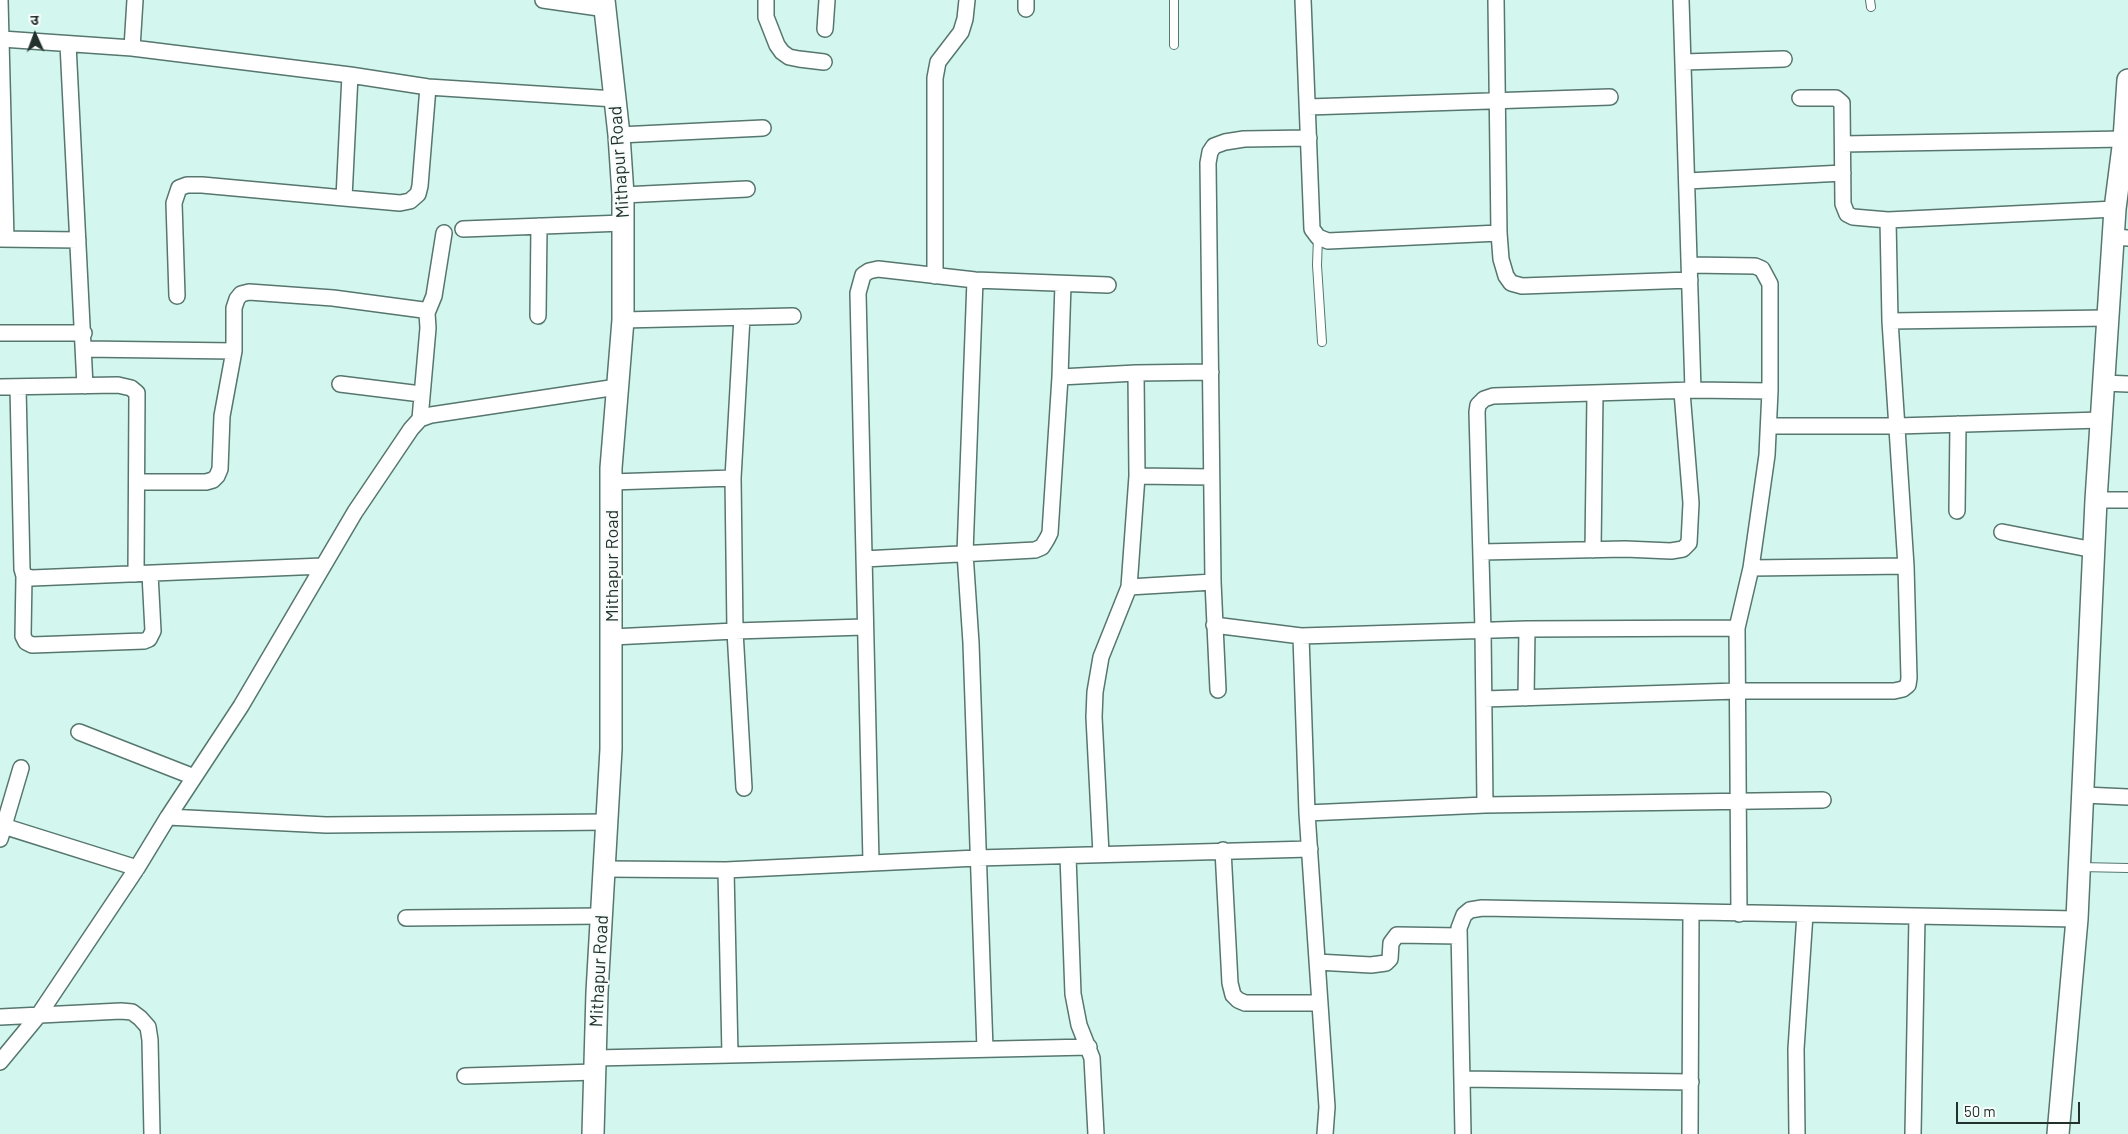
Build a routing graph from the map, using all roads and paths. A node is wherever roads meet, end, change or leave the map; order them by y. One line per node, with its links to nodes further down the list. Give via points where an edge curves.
1 (0, 0): 13 (street)
2 (135, 0): 16 (street)
3 (543, 0): 11 (street)
4 (766, 0): 18 (street, via 766,17 782,52 789,57)
5 (827, 0): 12 (street)
6 (967, 0): 50 (street, via 961,32 938,62 935,78)
7 (1174, 0): 15 (lane)
8 (1303, 0): 27 (street)
9 (1496, 0): 26 (street)
10 (1681, 0): 19 (street)
11 (605, 4): 25 (street, Mithapur Road)
12 (825, 29)
13 (2, 39): 14 (street); 47 (street)
14 (68, 44): 16 (street); 48 (street)
15 (1174, 45)
16 (132, 48): 20 (street)
17 (1784, 59): 19 (street)
18 (824, 62)
19 (1683, 62): 34 (street)
20 (350, 75): 22 (street); 37 (street)
21 (2128, 80): 31 (street)
22 (428, 87): 25 (street); 37 (street, via 418,194 410,201 400,203)
23 (1610, 97): 26 (street)
24 (1800, 98): 32 (street, via 1836,98 1842,103)
25 (615, 99): 29 (street, Mithapur Road)
26 (1498, 101): 27 (street); 44 (street)
27 (1308, 107): 30 (street)
28 (763, 128): 29 (street)
29 (619, 135): 36 (street, Mithapur Road)
30 (1309, 138): 45 (street, via 1312,229); 68 (street, via 1244,139 1214,146 1210,152)
31 (2124, 140): 32 (street); 38 (street)
32 (1843, 144): 33 (street)
33 (1843, 173): 34 (street); 39 (street, via 1843,204 1847,214)
34 (1687, 181): 49 (street)
35 (747, 189): 36 (street)
36 (623, 195): 40 (street, Mithapur Road)
37 (344, 198): 54 (street, via 202,184 179,188 174,203)
38 (2115, 209): 39 (street); 46 (street)
39 (1888, 220): 61 (street)
40 (623, 223): 41 (street); 60 (street, Mithapur Road)
41 (539, 226): 42 (street); 56 (street)
42 (463, 228)
43 (444, 233): 55 (street, via 434,296)
44 (1499, 233): 45 (street, via 1328,241); 49 (street, via 1506,276 1511,283 1522,286)
45 (1318, 237): 64 (lane)
46 (2120, 238): 59 (street)
47 (3, 239): 48 (street)
48 (78, 240): 63 (street)
49 (1690, 273): 77 (street); 78 (street, via 1754,266 1765,273 1770,284)
50 (935, 276): 51 (street); 99 (street, via 878,269 869,270 860,282)
51 (974, 280): 52 (street); 98 (street)
52 (1063, 284): 53 (street); 69 (street)
53 (1108, 285)
54 (176, 296)
55 (427, 313): 66 (street, via 418,308 249,292 236,299); 79 (street)
56 (538, 316)
57 (793, 316): 58 (street)
58 (742, 317): 60 (street); 88 (street)
59 (2108, 318): 61 (street); 70 (street)
60 (623, 320): 76 (street, Mithapur Road)
61 (1890, 321): 85 (street)
62 (0, 333): 63 (street)
63 (84, 333): 65 (street)
64 (1322, 342)
65 (84, 350): 66 (street); 73 (street)
66 (234, 351): 89 (street, via 222,416 217,476 206,482)
67 (1136, 372): 68 (street); 69 (street); 86 (street)
68 (1211, 372): 87 (street)
69 (1060, 376): 98 (street, via 1047,540 1034,550)
70 (2104, 383): 72 (street); 82 (street)
71 (340, 384): 79 (street)
72 (2128, 384)
73 (85, 386): 75 (street); 89 (street, via 118,385 137,393)
74 (0, 387): 75 (street)
75 (18, 387): 104 (street)
76 (617, 387): 81 (street); 90 (street, Mithapur Road)
77 (1688, 391): 78 (street); 80 (street); 95 (street, via 1689,543 1683,549 1671,551)
78 (1770, 391): 84 (street)
79 (421, 394): 81 (street)
80 (1595, 394): 95 (street); 97 (street, via 1493,396 1478,405)
81 (420, 419): 100 (street, via 355,512)
82 (2101, 420): 83 (street); 91 (street)
83 (1958, 424): 85 (street); 93 (street)
84 (1769, 426): 85 (street); 102 (street)
85 (1897, 426): 101 (street)
86 (1136, 476): 87 (street); 106 (street)
87 (1211, 477): 105 (street)
88 (733, 478): 90 (street); 111 (street)
89 (137, 482): 103 (street)
90 (611, 482): 114 (street, Mithapur Road)
91 (2096, 500): 92 (street); 96 (street)
92 (2128, 500)
93 (1957, 511)
94 (2002, 532): 96 (street)
95 (1593, 550): 97 (street)
96 (2094, 550): 123 (street)
97 (1481, 552): 112 (street)
98 (965, 553): 99 (street); 136 (street)
99 (864, 559): 108 (street)
100 (323, 566): 103 (street); 121 (street, via 241,706)
101 (1906, 566): 102 (street); 116 (street, via 1909,678 1903,689)
102 (1751, 568): 109 (street)
103 (143, 574): 104 (street); 104 (street, via 153,631 149,639 144,642 32,645 23,636)
104 (24, 576)
105 (1213, 582): 106 (street); 107 (street)
106 (1128, 587): 134 (street, via 1101,657 1095,692)
107 (1214, 625): 113 (street); 115 (street)
108 (864, 627): 111 (street); 137 (street)
109 (1737, 628): 110 (street); 116 (street)
110 (1527, 629): 112 (street); 117 (street)
111 (735, 631): 114 (street); 122 (street)
112 (1483, 631): 113 (street); 118 (street)
113 (1301, 636): 128 (street)
114 (612, 637): 130 (street, Mithapur Road, via 612,749)
115 (1218, 690)
116 (1738, 691): 117 (street); 126 (street)
117 (1526, 698): 118 (street)
118 (1484, 699): 127 (street)
119 (79, 732): 121 (street)
120 (21, 768): 131 (street)
121 (194, 777): 129 (street)
122 (744, 788)
123 (2084, 795): 124 (street); 138 (street)
124 (2128, 797)
125 (1823, 800): 126 (street)
126 (1739, 801): 127 (street); 144 (street)
127 (1484, 805): 128 (street)
128 (1307, 813): 132 (street)
129 (168, 817): 130 (street, via 326,825); 139 (street)
130 (607, 822): 141 (street, Mithapur Road)
131 (1, 830): 139 (street)
132 (1310, 849): 133 (street); 151 (street)
133 (1223, 850): 134 (street); 152 (street, via 1233,995 1245,1003)
134 (1101, 854): 135 (street)
135 (1068, 856): 136 (street); 155 (street, via 1074,1001 1079,1025)
136 (977, 858): 137 (street); 156 (street)
137 (871, 862): 142 (street)
138 (2080, 867): 140 (lane); 149 (street)
139 (137, 868): 153 (street)
140 (2128, 868)
141 (605, 869): 142 (street); 146 (street, Mithapur Road)
142 (726, 870): 157 (street)
143 (1690, 912): 144 (street); 150 (street, via 1482,908 1470,910 1464,916); 162 (street)
144 (1739, 914): 145 (street)
145 (1805, 914): 147 (street); 169 (street, via 1796,1049)
146 (602, 916): 148 (street); 159 (street, Mithapur Road)
147 (1917, 917): 149 (street); 170 (street)
148 (406, 918)
149 (2077, 919): 171 (street)
150 (1459, 936): 151 (street, via 1397,935 1391,943 1390,959 1386,963); 161 (street)
151 (1317, 962): 152 (street)
152 (1320, 1003): 166 (street, via 1327,1107)
153 (38, 1016): 154 (street); 158 (street); 163 (street, via 121,1011 132,1012 140,1018 148,1027 150,1040)
154 (0, 1017)
155 (1089, 1047): 156 (street); 165 (street, via 1094,1075)
156 (985, 1049): 157 (street)
157 (730, 1055): 159 (street)
158 (0, 1062)
159 (595, 1065): 160 (street); 164 (street, Mithapur Road)
160 (465, 1076)
161 (1462, 1079): 162 (street); 167 (street)
162 (1691, 1082): 168 (street)
163 (152, 1134)
164 (593, 1134)
165 (1096, 1134)
166 (1325, 1134)
167 (1464, 1134)
168 (1690, 1134)
169 (1797, 1134)
170 (1913, 1134)
171 (2058, 1134)

